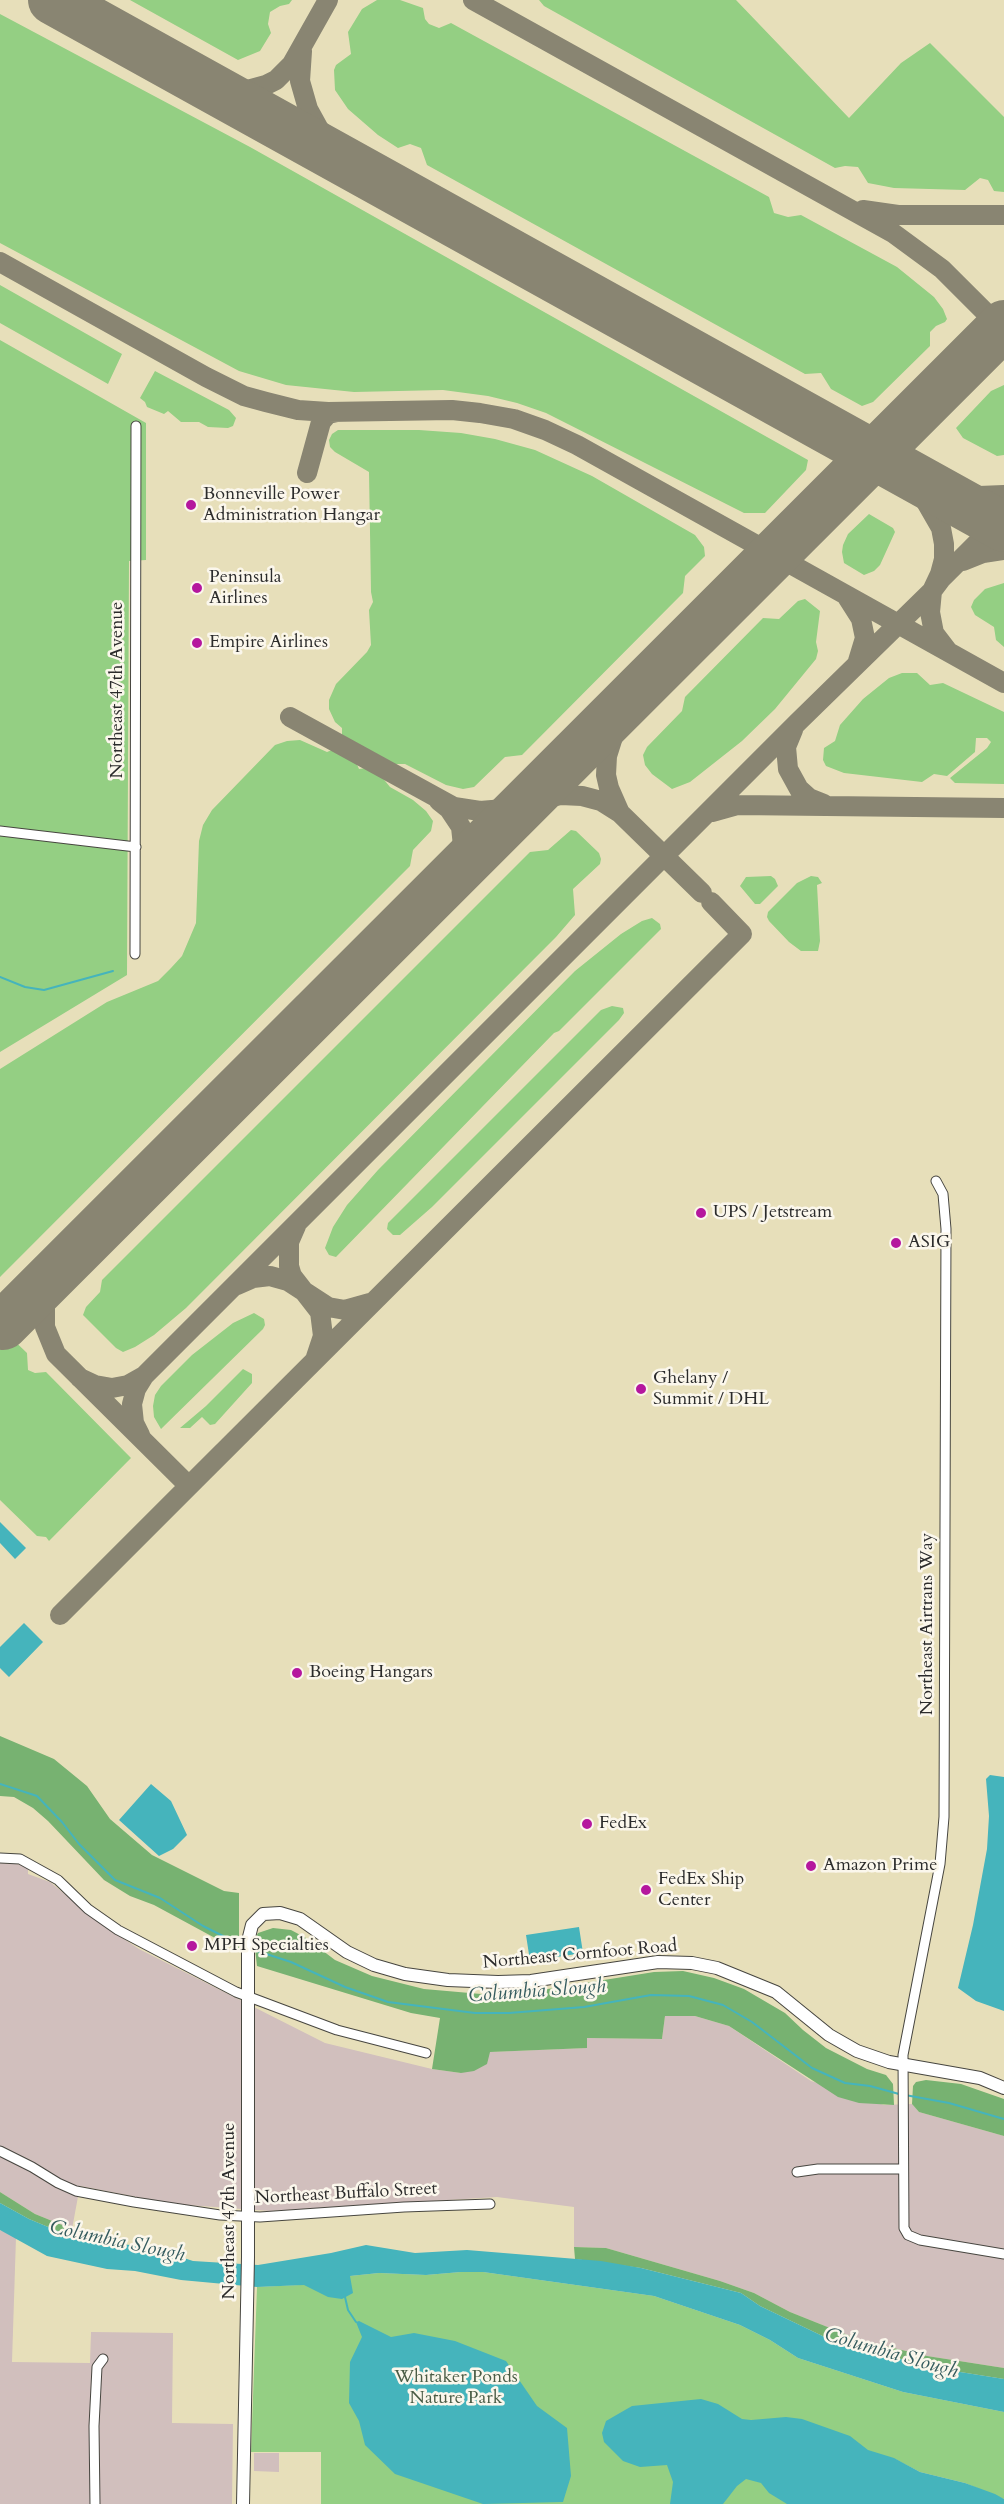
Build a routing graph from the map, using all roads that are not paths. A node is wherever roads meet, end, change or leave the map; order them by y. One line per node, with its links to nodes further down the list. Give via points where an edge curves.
1 (136, 426): 3 (street, Northeast 47th Avenue)
2 (0, 831): 3 (street)
3 (136, 847): 4 (street, Northeast 47th Avenue)
4 (135, 954)
5 (936, 1181): 10 (street, Northeast Airtrans Way, via 943,1194 946,1229 944,1817 940,1864)
6 (0, 1858): 8 (street, via 20,1859 58,1880 88,1909 118,1930)
7 (255, 1920): 8 (street, Northeast 47th Avenue, via 248,1941); 10 (street, Northeast Cornfoot Road, via 268,1913 293,1916 364,1961 405,1974 448,1980 531,1981 658,1962 717,1968 776,1992 849,2048)
8 (248, 1998): 9 (street, via 337,2030); 16 (street, Northeast 47th Avenue)
9 (426, 2053)
10 (903, 2065): 11 (street, Northeast Cornfoot Road, via 968,2075); 13 (street, Northeast Airtrans Way)
11 (1004, 2088)
12 (0, 2151): 16 (street, Northeast Buffalo Street, via 76,2191)
13 (903, 2169): 14 (street); 17 (street, Northeast Airtrans Way, via 904,2228 908,2235)
14 (797, 2172)
15 (490, 2204): 16 (street, Northeast Buffalo Street)
16 (248, 2217): 20 (street, Northeast 47th Avenue)
17 (1004, 2254)
18 (103, 2359): 19 (street, via 97,2367)
19 (95, 2504)
20 (243, 2504)

